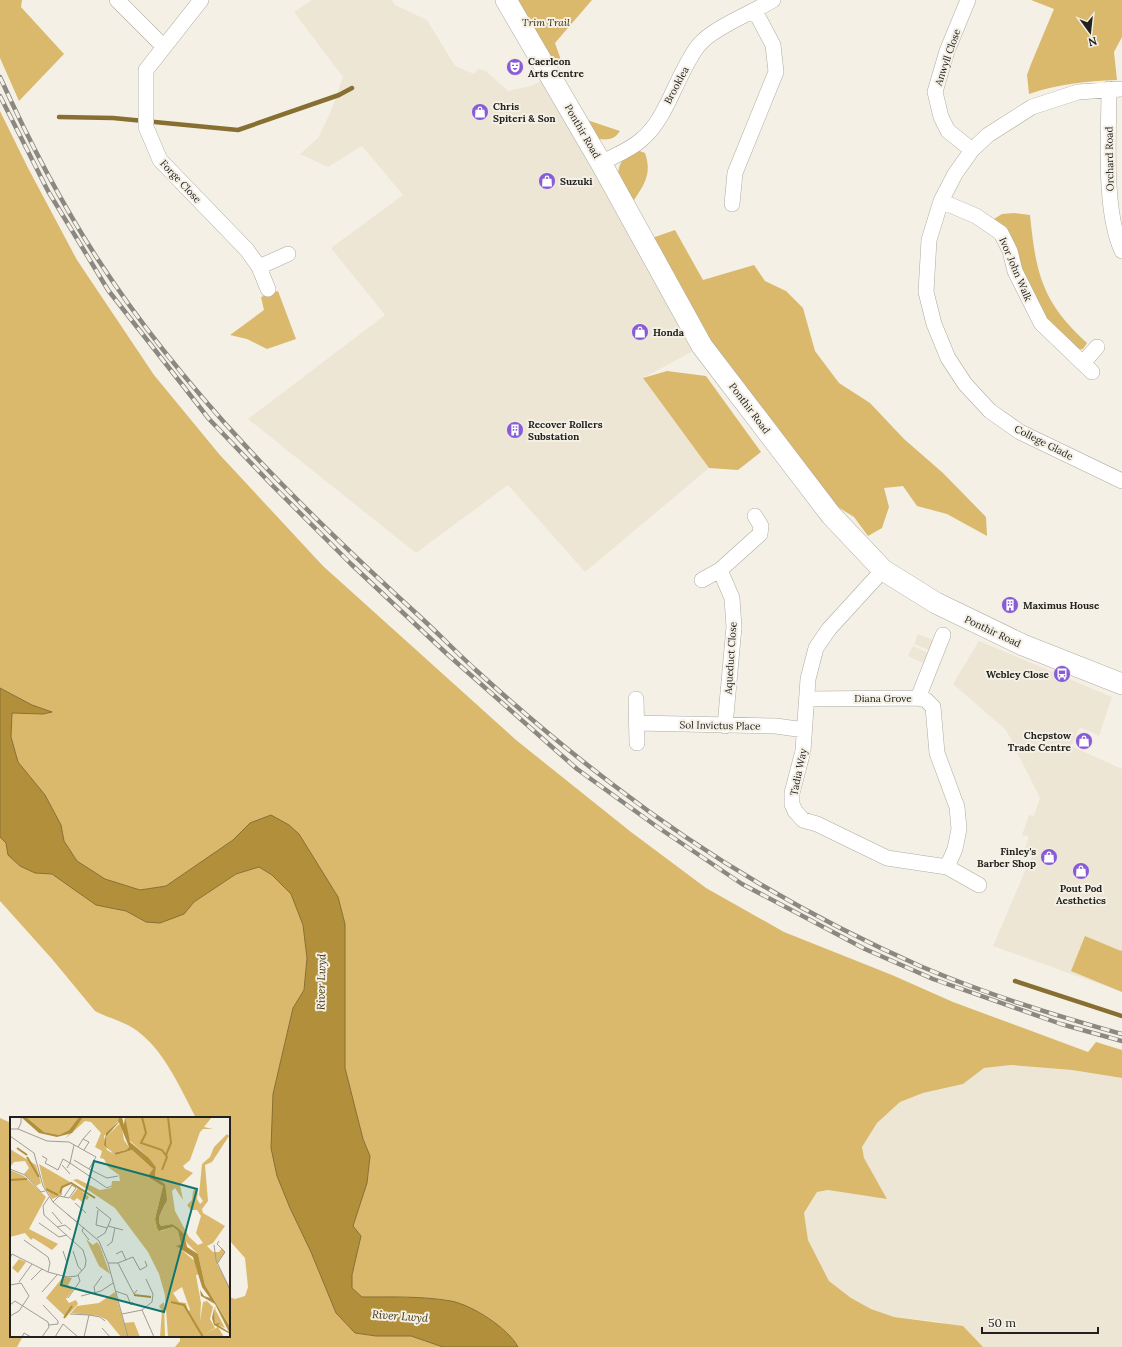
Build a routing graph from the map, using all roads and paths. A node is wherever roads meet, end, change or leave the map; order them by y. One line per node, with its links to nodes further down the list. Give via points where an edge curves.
1 (117, 0): 7 (street)
2 (201, 0): 7 (street, Forge Close)
3 (506, 0): 10 (main road, Ponthir Road)
4 (773, 0): 6 (street, Brooklea)
5 (968, 0): 9 (street, Anwyll Close, via 947,51 935,92 941,117 948,131)
6 (756, 11): 10 (street, Brooklea, via 721,29 698,45 680,74 655,126 641,141); 11 (street, via 773,46 776,72 735,173)
7 (164, 47): 15 (street, Forge Close, via 146,70 146,127 160,160 246,250)
8 (1115, 89): 9 (street, College Glade, via 1078,92 1032,107 988,135); 13 (street, Orchard Road, via 1108,187 1117,241)
9 (972, 150): 12 (street, College Glade, via 955,174)
10 (601, 162): 21 (main road, Ponthir Road, via 702,346 831,515)
11 (736, 197)
12 (941, 201): 17 (street, Ivor John Walk, via 976,216 1001,233 1016,272 1041,323 1088,368); 18 (street, College Glade, via 929,240 926,292 934,324 948,358 965,384 990,411 1020,432)
13 (1122, 251)
14 (288, 254): 15 (street)
15 (259, 267): 16 (street, Forge Close)
16 (268, 289)
17 (1097, 347)
18 (1122, 481)
19 (755, 516): 20 (street, via 761,526 760,534)
20 (720, 570): 22 (street); 29 (street, Aqueduct Close, via 732,598 734,628)
21 (883, 570): 24 (main road, Ponthir Road, via 936,603 1023,645); 27 (street, Tadia Way, via 829,629 816,648)
22 (702, 580)
23 (943, 635): 25 (street)
24 (1122, 684)
25 (918, 698): 27 (street, Diana Grove); 32 (street, Diana Grove, via 926,700 933,707 937,754 957,807 959,829 955,849)
26 (636, 699): 28 (street)
27 (806, 699): 30 (street, Tadia Way)
28 (637, 723): 29 (street, Sol Invictus Place); 31 (street)
29 (725, 726): 30 (street, Sol Invictus Place, via 776,726)
30 (804, 730): 32 (street, Tadia Way, via 803,750 792,793 792,804 803,820 829,829 887,858)
31 (637, 743)
32 (947, 867): 33 (street)
33 (980, 885)

